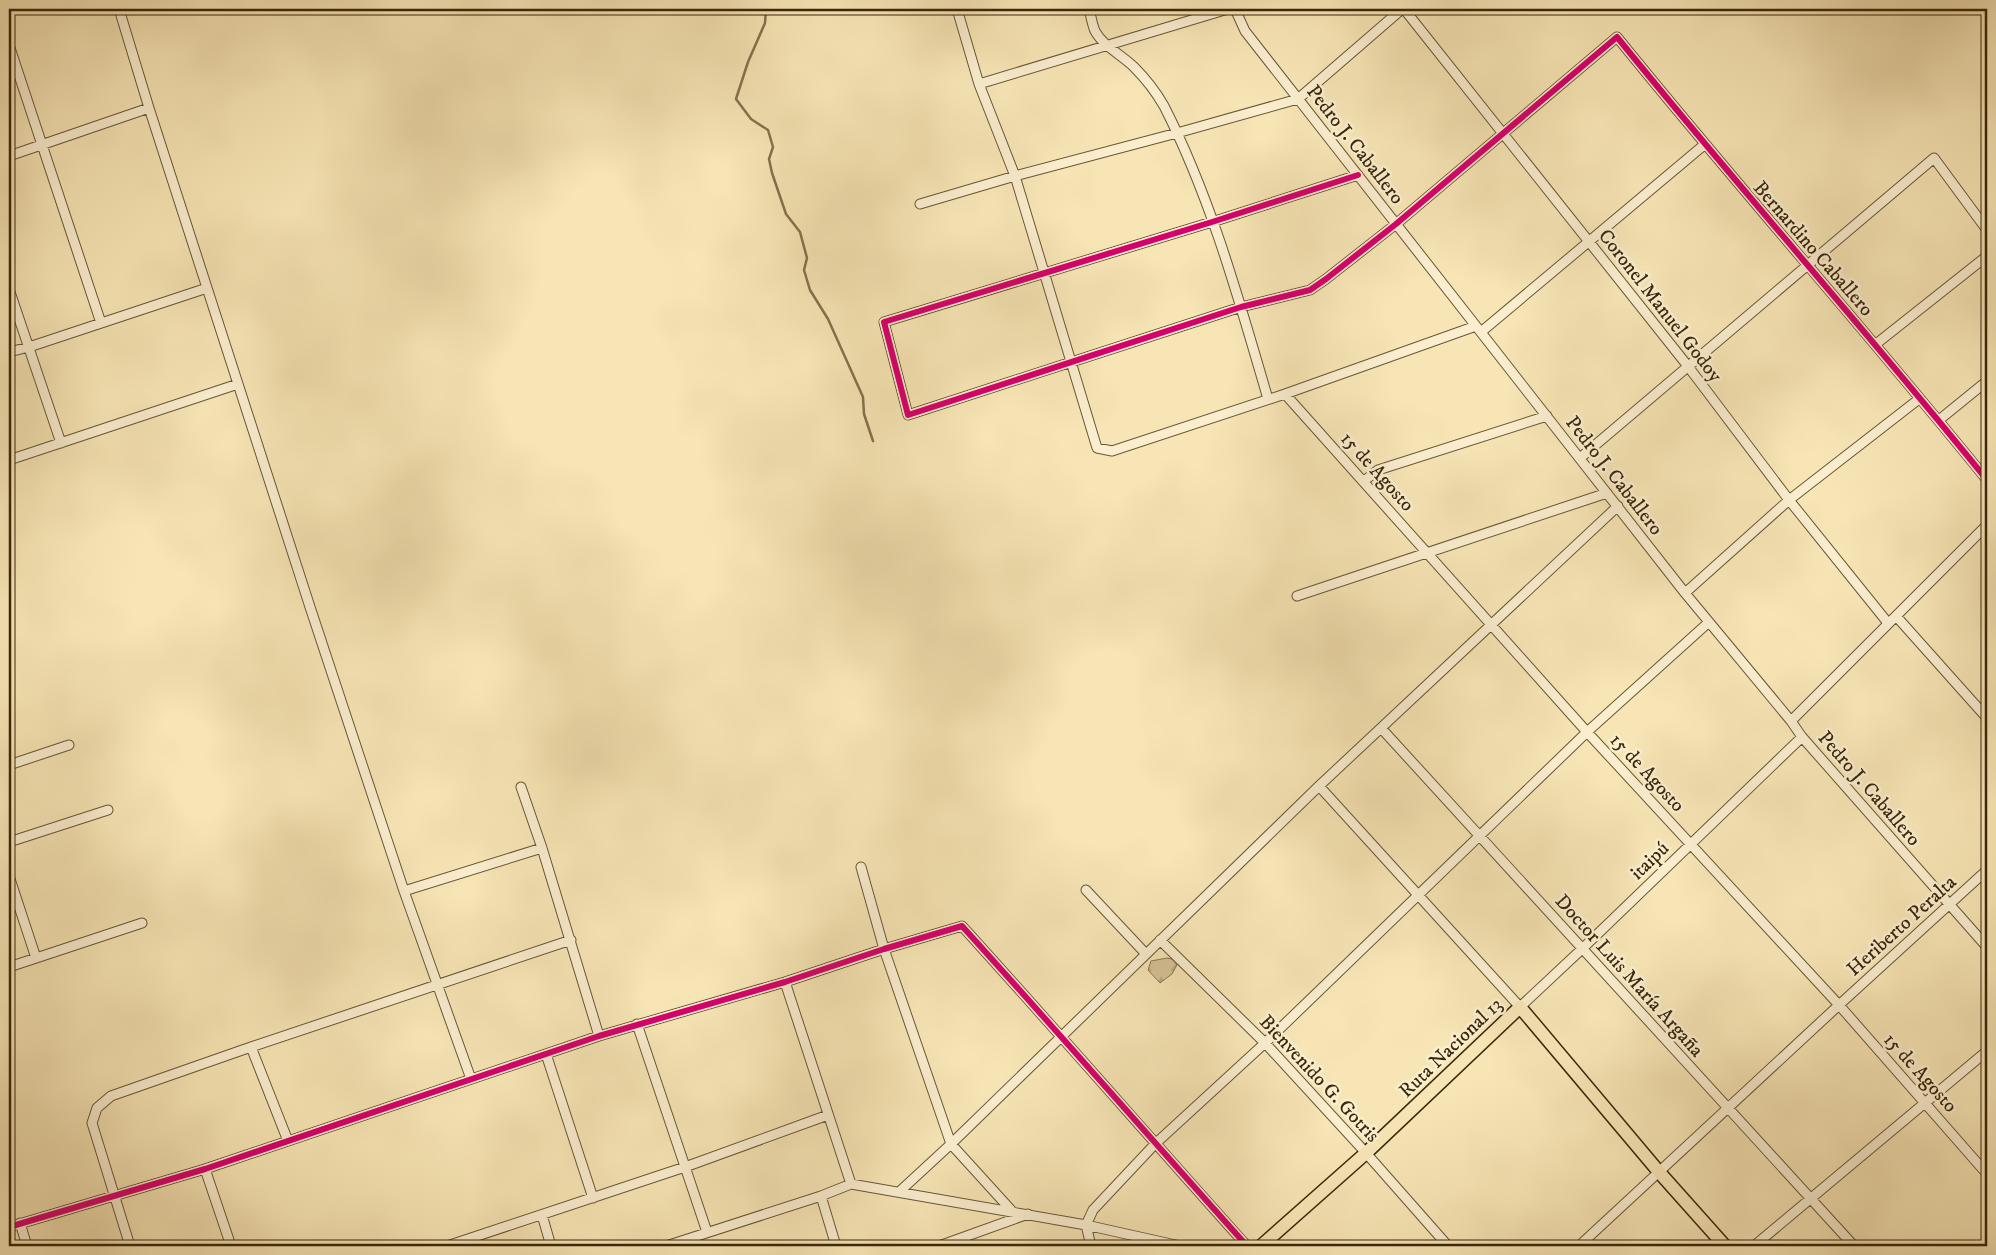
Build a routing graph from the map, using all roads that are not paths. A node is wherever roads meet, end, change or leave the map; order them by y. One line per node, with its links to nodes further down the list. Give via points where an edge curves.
1 (119, 9): 11 (street)
2 (957, 9): 9 (street)
3 (1089, 9): 8 (street, via 1096,32)
4 (1228, 9): 8 (street)
5 (1235, 9): 10 (street, Pedro J. Caballero, via 1245,31)
6 (1403, 9): 10 (street); 13 (street, Coronel Manuel Godoy)
7 (9, 46): 15 (street)
8 (1108, 46): 9 (street); 12 (street, via 1147,81)
9 (979, 84): 18 (street)
10 (1298, 99): 12 (street); 17 (street, Pedro J. Caballero)
11 (149, 108): 15 (street); 27 (street)
12 (1177, 133): 18 (street); 20 (street)
13 (1503, 133): 14 (street, Bernardino Caballero, via 1617,37); 21 (street); 23 (street, Coronel Manuel Godoy)
14 (1704, 145): 23 (street); 25 (street, Bernardino Caballero)
15 (42, 146): 16 (street); 30 (street)
16 (9, 156)
17 (1358, 175): 20 (street); 21 (street, Pedro J. Caballero)
18 (1015, 176): 19 (street); 26 (street)
19 (920, 204)
20 (1212, 222): 26 (street); 29 (street)
21 (1396, 224): 29 (street, via 1310,290); 31 (street, Pedro J. Caballero)
22 (1987, 230): 25 (street, via 1934,158)
23 (1589, 242): 31 (street); 36 (street, Coronel Manuel Godoy)
24 (1987, 256): 32 (street)
25 (1807, 265): 32 (street, Bernardino Caballero); 36 (street)
26 (1044, 273): 35 (street); 35 (street, via 884,322 908,415)
27 (207, 288): 30 (street); 38 (street)
28 (9, 290): 33 (street)
29 (1241, 307): 35 (street); 40 (street)
30 (101, 323): 33 (street)
31 (1478, 329): 39 (street); 42 (street, Pedro J. Caballero)
32 (1876, 344): 41 (street, Bernardino Caballero)
33 (28, 347): 34 (street); 44 (street)
34 (10, 349)
35 (1071, 362): 40 (street, via 1097,448 1112,451)
36 (1687, 365): 45 (street); 50 (street, Coronel Manuel Godoy)
37 (1987, 381): 43 (street)
38 (238, 384): 44 (street); 78 (street)
39 (1285, 394): 40 (street); 48 (street, 15 de Agosto)
40 (1268, 399)
41 (1919, 399): 43 (street, Bernardino Caballero); 50 (street)
42 (1547, 416): 45 (street, Pedro J. Caballero); 48 (street, via 1378,470)
43 (1939, 420): 47 (street, Bernardino Caballero)
44 (60, 443): 46 (street)
45 (1580, 458): 49 (street, Pedro J. Caballero)
46 (9, 460)
47 (1987, 480)
48 (1364, 481): 53 (street, 15 de Agosto)
49 (1607, 493): 51 (street, Pedro J. Caballero); 53 (street)
50 (1789, 500): 54 (street); 59 (street, Coronel Manuel Godoy)
51 (1618, 506): 54 (street, Pedro J. Caballero); 58 (street)
52 (1987, 525): 56 (street)
53 (1428, 553): 55 (street); 58 (street, 15 de Agosto)
54 (1686, 593): 57 (street, Pedro J. Caballero)
55 (1297, 596)
56 (1896, 616): 59 (street); 60 (street)
57 (1709, 622): 61 (street, Pedro J. Caballero); 63 (street)
58 (1492, 624): 62 (street); 63 (street, 15 de Agosto)
59 (1888, 624): 61 (street)
60 (1987, 718)
61 (1791, 721): 64 (street, Pedro J. Caballero)
62 (1381, 728): 67 (street); 70 (street, Doctor Luis María Argaña)
63 (1587, 732): 70 (street); 72 (street, 15 de Agosto)
64 (1802, 736): 72 (street, itaipú); 80 (street, Pedro J. Caballero)
65 (69, 745): 66 (street)
66 (9, 765)
67 (1319, 786): 79 (street); 83 (street)
68 (521, 787): 73 (street)
69 (108, 810): 71 (street)
70 (1480, 835): 79 (street); 85 (street, Doctor Luis María Argaña)
71 (9, 842)
72 (1691, 844): 85 (street, itaipú); 92 (street, 15 de Agosto)
73 (542, 848): 78 (street); 82 (street)
74 (861, 866): 86 (street)
75 (1987, 870): 80 (street, Heriberto Peralta)
76 (9, 876): 88 (street)
77 (1086, 890): 87 (street)
78 (404, 891): 91 (street)
79 (1417, 895): 93 (street); 97 (street)
80 (1949, 905): 84 (street, Pedro J. Caballero); 92 (street, Heriberto Peralta)
81 (142, 923): 88 (street)
82 (571, 940): 91 (street); 96 (street)
83 (1160, 940): 87 (street); 97 (street, Bienvenido G. Gotris)
84 (1987, 947)
85 (1583, 948): 93 (street, itaipú); 103 (street, Doctor Luis María Argaña)
86 (884, 949): 90 (street); 95 (street, via 962,926); 106 (street)
87 (1146, 954): 95 (street)
88 (36, 958): 89 (street)
89 (9, 966)
90 (785, 982): 94 (street); 104 (street)
91 (439, 985): 98 (street); 101 (street)
92 (1839, 1005): 102 (street, 15 de Agosto); 103 (street, Heriberto Peralta)
93 (1520, 1007): 108 (highway, Ruta Nacional 13); 111 (highway, Ruta Nacional 13)
94 (637, 1024): 96 (street); 109 (street)
95 (1062, 1035): 106 (street); 107 (street)
96 (599, 1036): 100 (street)
97 (1265, 1043): 107 (street); 108 (street, Bienvenido G. Gotris)
98 (251, 1047): 105 (street); 115 (street, via 111,1096 97,1108 92,1123)
99 (1987, 1051): 102 (street)
100 (546, 1054): 101 (street); 117 (street)
101 (471, 1079): 105 (street)
102 (1926, 1103): 112 (street, 15 de Agosto); 118 (street)
103 (1727, 1108): 111 (street, Heriberto Peralta); 118 (street, Doctor Luis María Argaña)
104 (828, 1115): 109 (street); 113 (street)
105 (288, 1141): 110 (street)
106 (951, 1144): 114 (street); 119 (street)
107 (1156, 1144): 123 (street, via 1093,1210); 136 (street)
108 (1366, 1153): 137 (highway, Ruta Nacional 13); 138 (street, Bienvenido G. Gotris)
109 (685, 1167): 117 (street); 125 (street)
110 (205, 1169): 115 (street); 128 (street)
111 (1658, 1172): 139 (street, Heriberto Peralta); 140 (highway, Ruta Nacional 13)
112 (1987, 1174)
113 (851, 1184): 114 (street); 116 (street)
114 (899, 1192): 119 (street)
115 (114, 1196): 122 (street); 127 (street)
116 (821, 1196): 125 (street); 132 (street)
117 (593, 1198): 121 (street)
118 (1811, 1199): 141 (street); 142 (street, Doctor Luis María Argaña)
119 (1011, 1210): 120 (street)
120 (1028, 1214): 123 (street); 133 (street)
121 (542, 1215): 129 (street); 130 (street)
122 (20, 1223): 124 (street); 126 (street)
123 (1086, 1225): 134 (street); 135 (street)
124 (9, 1227)
125 (707, 1232): 131 (street)
126 (26, 1246)
127 (130, 1246)
128 (231, 1246)
129 (447, 1246)
130 (551, 1246)
131 (666, 1246)
132 (836, 1246)
133 (939, 1246)
134 (1091, 1246)
135 (1180, 1246)
136 (1248, 1246)
137 (1262, 1246)
138 (1448, 1246)
139 (1579, 1246)
140 (1725, 1246)
141 (1754, 1246)
142 (1854, 1246)

